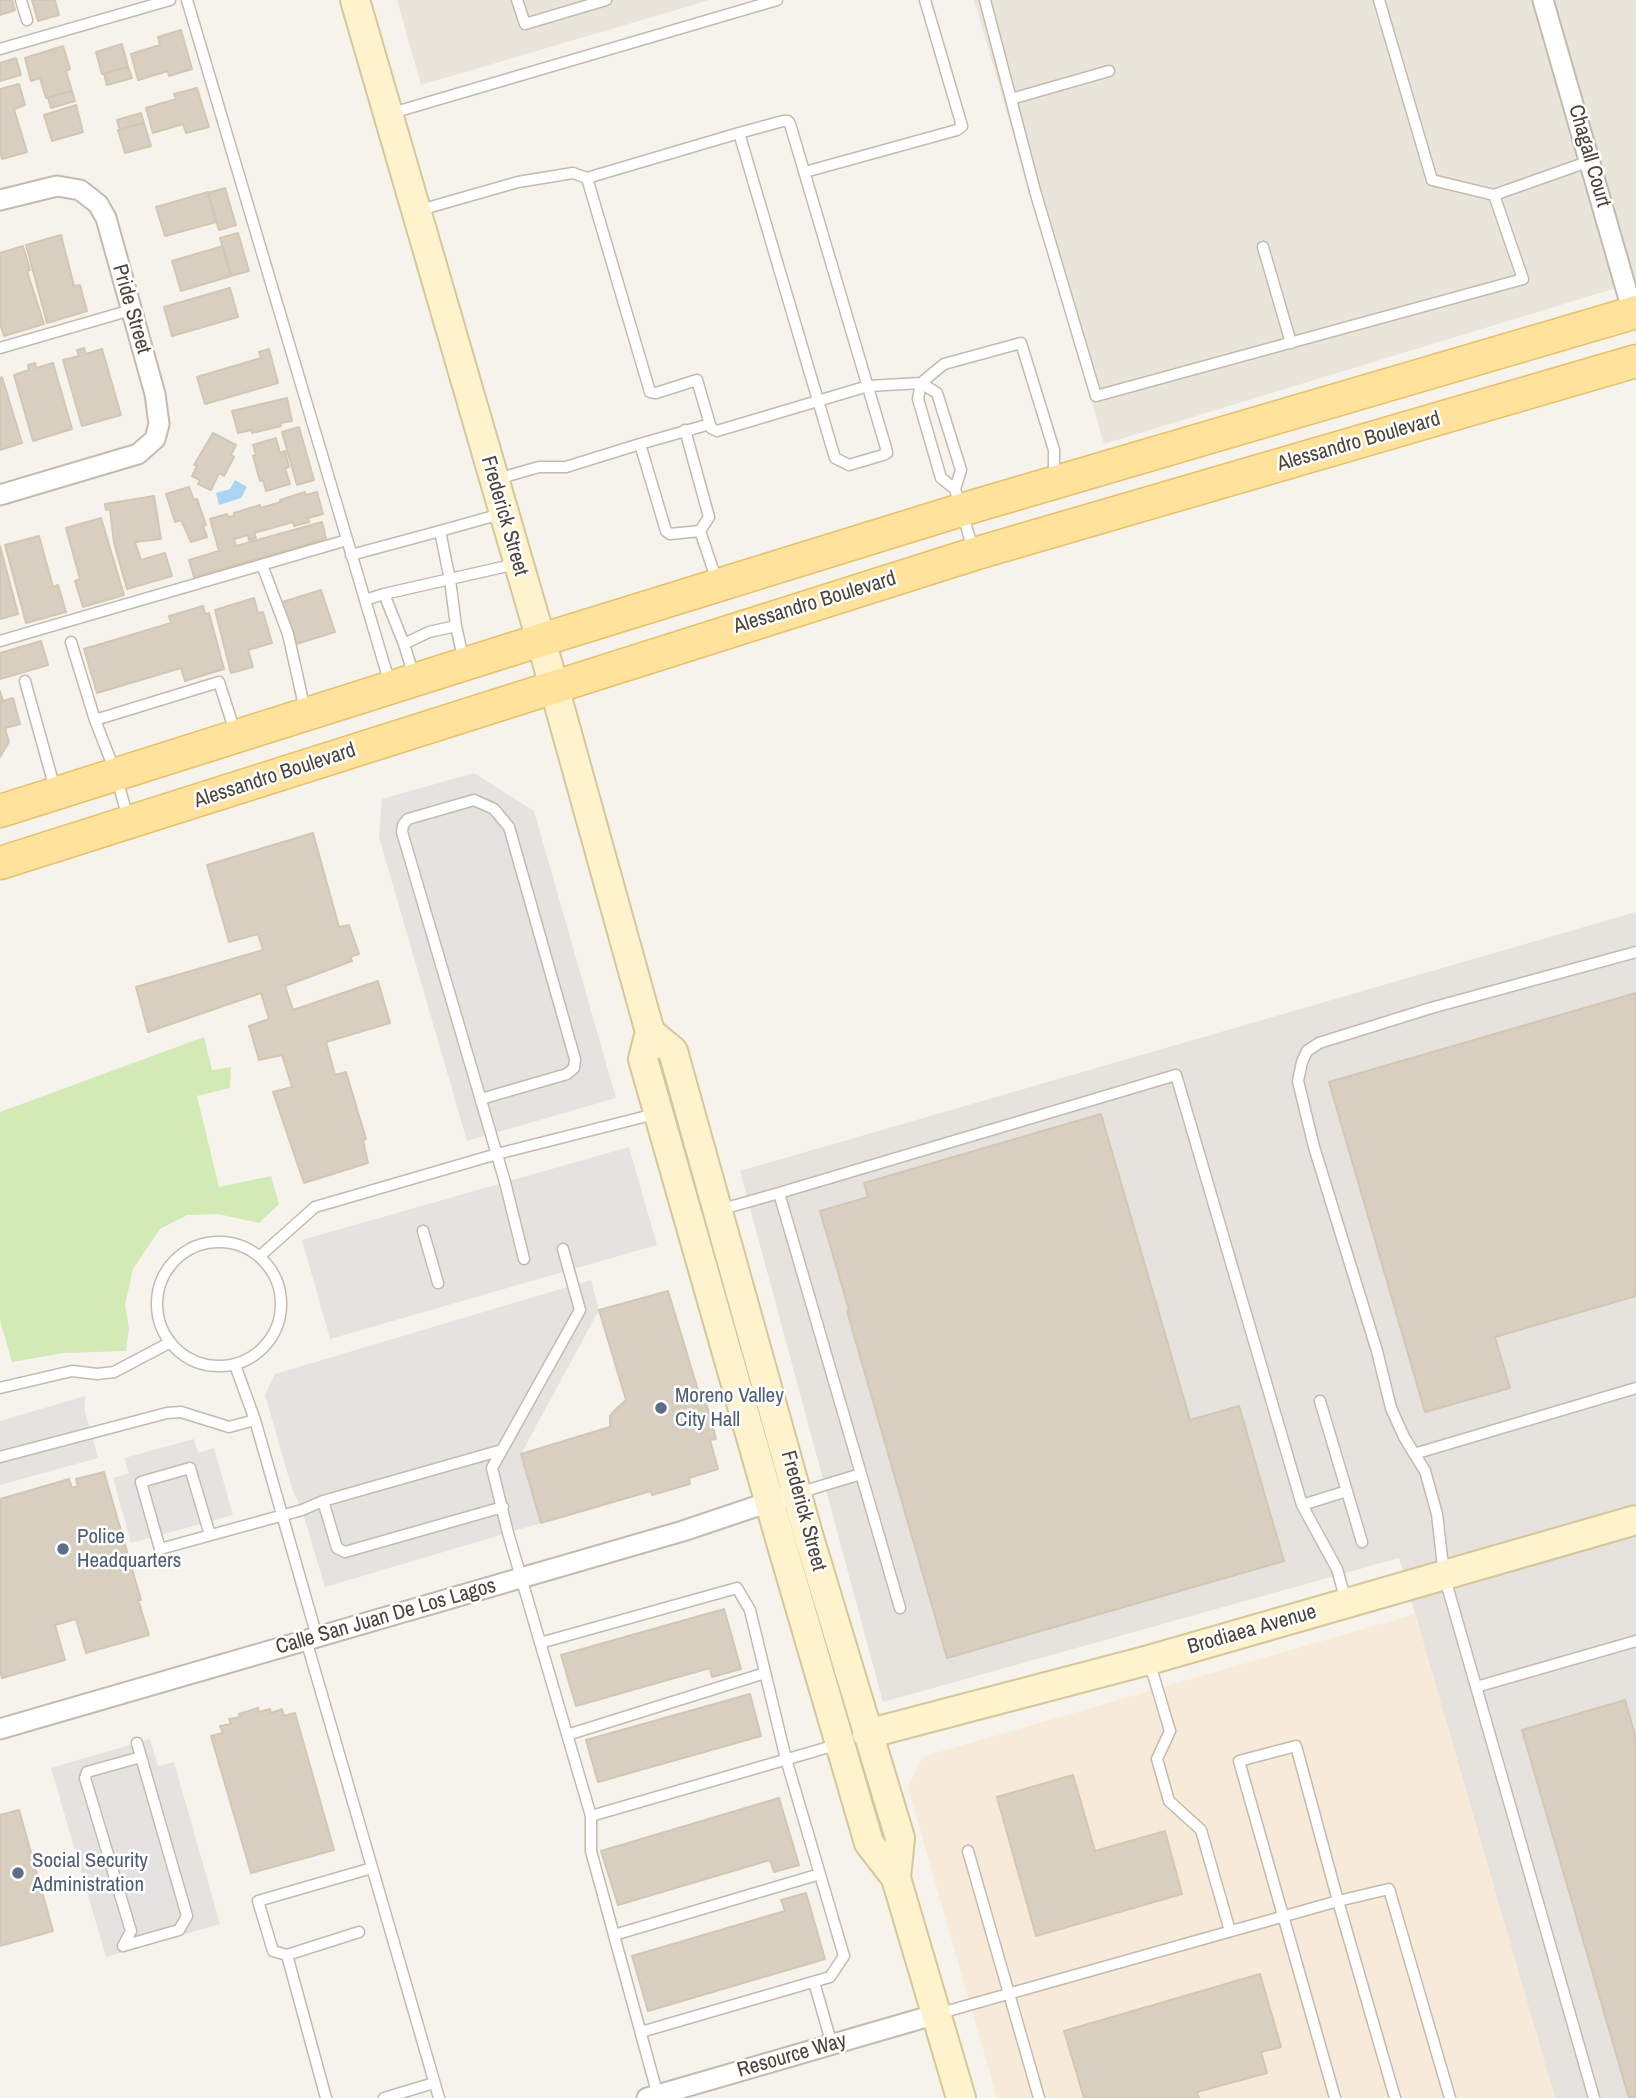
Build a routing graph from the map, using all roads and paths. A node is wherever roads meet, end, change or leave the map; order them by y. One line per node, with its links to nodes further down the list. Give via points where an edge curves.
1 (21, 0): 12 (lane)
2 (170, 0): 13 (lane)
3 (187, 0): 43 (lane)
4 (355, 0): 16 (main road, Frederick Street)
5 (517, 0): 6 (lane, via 525,24)
6 (606, 0)
7 (777, 0): 16 (lane)
8 (925, 0): 19 (lane, via 962,125)
9 (985, 0): 15 (lane)
10 (1379, 0): 21 (lane, via 1432,180)
11 (1543, 0): 18 (street, Chagall Court)
12 (27, 20)
13 (0, 49)
14 (1109, 71): 15 (lane)
15 (1011, 99): 27 (lane, via 1096,396)
16 (388, 114): 23 (main road, Frederick Street)
17 (739, 133): 19 (lane, via 788,121); 20 (lane); 32 (lane)
18 (1590, 161): 21 (lane); 26 (street, Chagall Court)
19 (805, 172): 31 (lane)
20 (587, 178): 23 (lane, via 573,173 518,182); 33 (lane, via 647,388 656,393 697,380)
21 (1494, 195): 27 (lane, via 1523,279)
22 (0, 200): 25 (street, Pride Street, via 50,186 65,186 93,198 103,210)
23 (416, 211): 36 (main road, Frederick Street)
24 (1263, 247): 27 (lane)
25 (131, 310): 28 (lane); 38 (street, Pride Street, via 158,405 156,436 130,457)
26 (1634, 313): 37 (main road)
27 (1291, 343)
28 (0, 348)
29 (1636, 361): 44 (main road, Alessandro Boulevard)
30 (921, 383): 31 (lane); 37 (lane, via 944,364 1021,343 1054,450); 39 (lane, via 918,398 941,478); 39 (lane, via 937,393 961,470)
31 (868, 386): 32 (lane); 32 (lane, via 886,448 884,456 849,465 835,458)
32 (818, 401): 33 (lane, via 717,431)
33 (710, 424): 34 (lane)
34 (685, 430): 35 (lane); 41 (lane, via 709,517)
35 (640, 444): 36 (lane, via 566,467 539,467); 41 (lane, via 666,531)
36 (493, 480): 40 (main road, Frederick Street)
37 (1054, 484): 39 (main road)
38 (0, 495)
39 (958, 500): 44 (lane); 49 (main road)
40 (503, 513): 42 (lane); 46 (main road, Frederick Street)
41 (701, 530): 49 (lane)
42 (440, 531): 45 (lane); 48 (lane)
43 (346, 540): 45 (lane); 47 (lane)
44 (974, 554): 60 (main road, Alessandro Boulevard)
45 (351, 555): 51 (lane)
46 (518, 563): 48 (lane); 53 (main road, Frederick Street)
47 (262, 565): 54 (lane); 61 (lane, via 288,634)
48 (450, 580): 50 (lane); 52 (lane)
49 (719, 585): 53 (main road)
50 (384, 594): 51 (lane); 56 (lane)
51 (365, 600): 59 (lane)
52 (456, 626): 56 (lane); 57 (lane)
53 (541, 639): 57 (main road); 60 (main road, Frederick Street)
54 (0, 641)
55 (71, 642): 62 (lane)
56 (404, 644): 59 (lane)
57 (464, 664): 59 (main road)
58 (25, 681): 65 (lane)
59 (403, 683): 61 (main road)
60 (553, 686): 67 (main road, Alessandro Boulevard); 70 (main road, Frederick Street)
61 (306, 714): 63 (main road)
62 (95, 720): 63 (lane, via 219,682); 64 (lane)
63 (236, 736): 64 (main road)
64 (116, 774): 65 (main road); 67 (lane)
65 (57, 793): 66 (main road)
66 (0, 811)
67 (129, 823): 68 (main road, Alessandro Boulevard)
68 (0, 863)
69 (1636, 952): 89 (lane, via 1319,1043 1307,1051 1302,1062 1298,1081 1314,1147 1391,1408)
70 (650, 1032): 72 (main road, Frederick Street, via 643,1059); 75 (main road, Frederick Street, via 673,1051)
71 (481, 1099): 71 (lane, via 402,832 408,819 474,800 494,808 509,827 575,1059 567,1074); 73 (lane)
72 (657, 1113): 73 (lane); 81 (main road, via 677,1125 721,1270); 95 (main road, Frederick Street)
73 (497, 1154): 78 (lane, via 315,1207); 79 (lane)
74 (779, 1193): 75 (lane); 91 (lane); 96 (lane, via 1176,1075)
75 (718, 1210): 81 (main road, Frederick Street)
76 (423, 1231): 80 (lane)
77 (563, 1249): 88 (lane, via 580,1310)
78 (260, 1256): 82 (lane, via 226,1241 201,1244 179,1255 163,1273 156,1297 158,1321); 83 (lane, via 279,1287 281,1311 274,1334 258,1353)
79 (524, 1259)
80 (438, 1283)
81 (741, 1292): 93 (main road, Frederick Street)
82 (169, 1343): 83 (lane, via 188,1359 211,1366); 84 (lane, via 114,1372 72,1371)
83 (235, 1365): 87 (lane)
84 (0, 1388)
85 (1636, 1388): 89 (lane)
86 (1320, 1401): 92 (lane)
87 (254, 1420): 90 (lane, via 229,1427 188,1414 167,1413); 98 (lane)
88 (502, 1450): 94 (lane); 97 (lane, via 492,1468)
89 (1414, 1454): 102 (lane, via 1425,1471 1437,1514)
90 (0, 1458)
91 (860, 1474): 93 (lane); 105 (lane)
92 (1347, 1491): 96 (lane); 101 (lane)
93 (797, 1493): 95 (street, Calle San Juan De Los Lagos); 113 (main road, Frederick Street)
94 (323, 1500): 97 (lane, via 337,1548 345,1552); 98 (lane)
95 (771, 1501): 103 (street, Calle San Juan De Los Lagos); 116 (main road, Frederick Street)
96 (1302, 1505): 104 (lane, via 1337,1569)
97 (503, 1507): 103 (lane)
98 (281, 1516): 100 (lane); 106 (lane)
99 (1636, 1520): 102 (main road, Brodiaea Avenue)
100 (210, 1535): 100 (lane, via 160,1549 141,1482 191,1468)
101 (1362, 1542)
102 (1444, 1575): 104 (main road, Brodiaea Avenue); 111 (lane)
103 (521, 1578): 106 (street, Calle San Juan De Los Lagos); 108 (lane)
104 (1346, 1603): 109 (main road, Brodiaea Avenue)
105 (900, 1608)
106 (312, 1638): 112 (street, Calle San Juan De Los Lagos); 121 (lane)
107 (1636, 1641): 111 (lane)
108 (540, 1643): 110 (lane, via 737,1588 750,1610); 114 (lane)
109 (1149, 1660): 113 (main road, Brodiaea Avenue); 126 (lane, via 1170,1731 1157,1759 1166,1790 1170,1801 1200,1829)
110 (765, 1673): 114 (lane); 118 (lane)
111 (1476, 1687): 145 (lane)
112 (0, 1729)
113 (867, 1734): 123 (main road, Frederick Street, via 900,1839)
114 (567, 1735): 119 (lane)
115 (137, 1743): 117 (lane)
116 (840, 1744): 118 (lane); 123 (main road, Frederick Street, via 869,1843)
117 (141, 1757): 117 (lane, via 187,1916 179,1930 123,1946 131,1931 85,1778 88,1772)
118 (786, 1759): 119 (lane); 122 (lane)
119 (591, 1816): 128 (lane, via 591,1851)
120 (968, 1851): 131 (lane)
121 (372, 1868): 129 (lane, via 258,1901 273,1951); 135 (lane)
122 (820, 1874): 128 (lane); 130 (lane, via 844,1956 830,1978)
123 (896, 1878): 132 (main road, Frederick Street)
124 (1338, 1901): 125 (lane); 125 (lane, via 1296,1746 1239,1761); 143 (lane); 144 (lane, via 1389,1889)
125 (1283, 1916): 126 (lane); 142 (lane)
126 (1230, 1931): 131 (lane)
127 (359, 1932): 129 (lane)
128 (614, 1935): 133 (lane)
129 (287, 1955): 137 (lane)
130 (814, 1982): 133 (lane); 134 (lane)
131 (1009, 1994): 132 (lane); 141 (lane)
132 (937, 2014): 134 (street, Resource Way); 140 (main road, Frederick Street)
133 (641, 2032): 136 (lane)
134 (832, 2045): 136 (street, Resource Way)
135 (434, 2083): 138 (lane); 139 (lane)
136 (655, 2097)
137 (326, 2098)
138 (384, 2098)
139 (439, 2098)
140 (961, 2098)
141 (1039, 2098)
142 (1335, 2098)
143 (1395, 2098)
144 (1450, 2098)
145 (1594, 2098)

